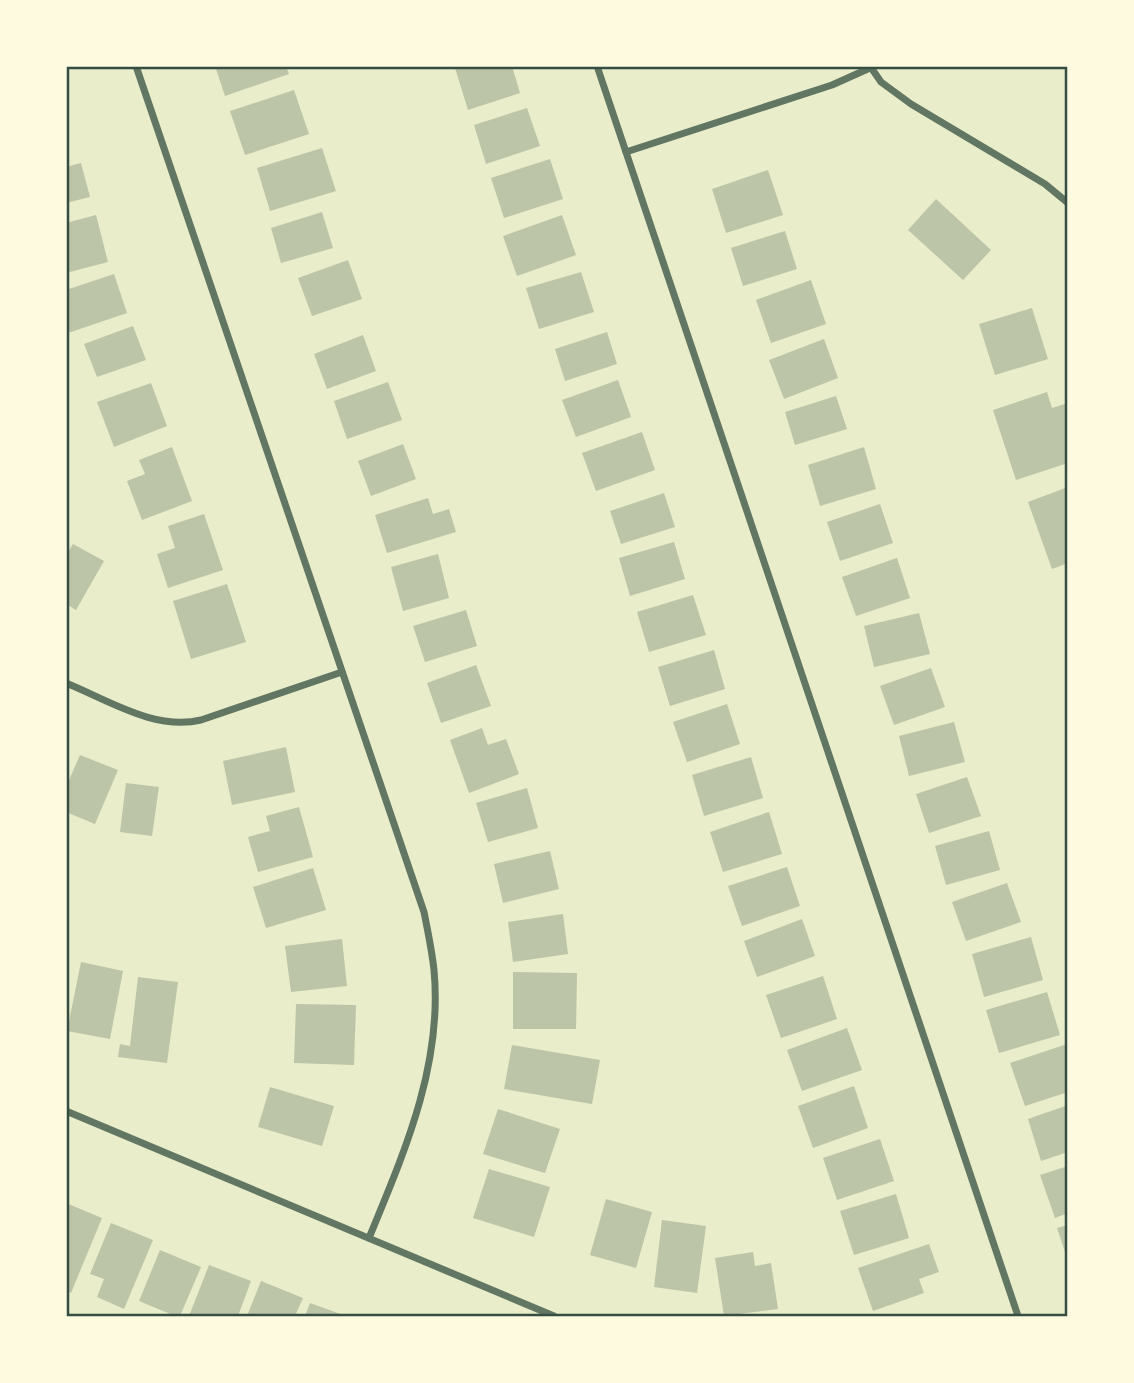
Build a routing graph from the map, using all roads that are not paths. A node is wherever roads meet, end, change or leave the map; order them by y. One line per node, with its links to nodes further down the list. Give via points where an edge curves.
1 (136, 66): 6 (street)
2 (597, 66): 4 (street)
3 (870, 67): 4 (street, via 832,85); 5 (street, via 881,82 911,104 1045,184)
4 (626, 152): 11 (street)
5 (1068, 203)
6 (342, 672): 7 (street, via 181,723 154,719); 9 (street, via 424,912 435,973 424,1091)
7 (66, 682)
8 (66, 1111): 9 (street)
9 (369, 1238): 10 (street)
10 (554, 1317)
11 (1018, 1317)

